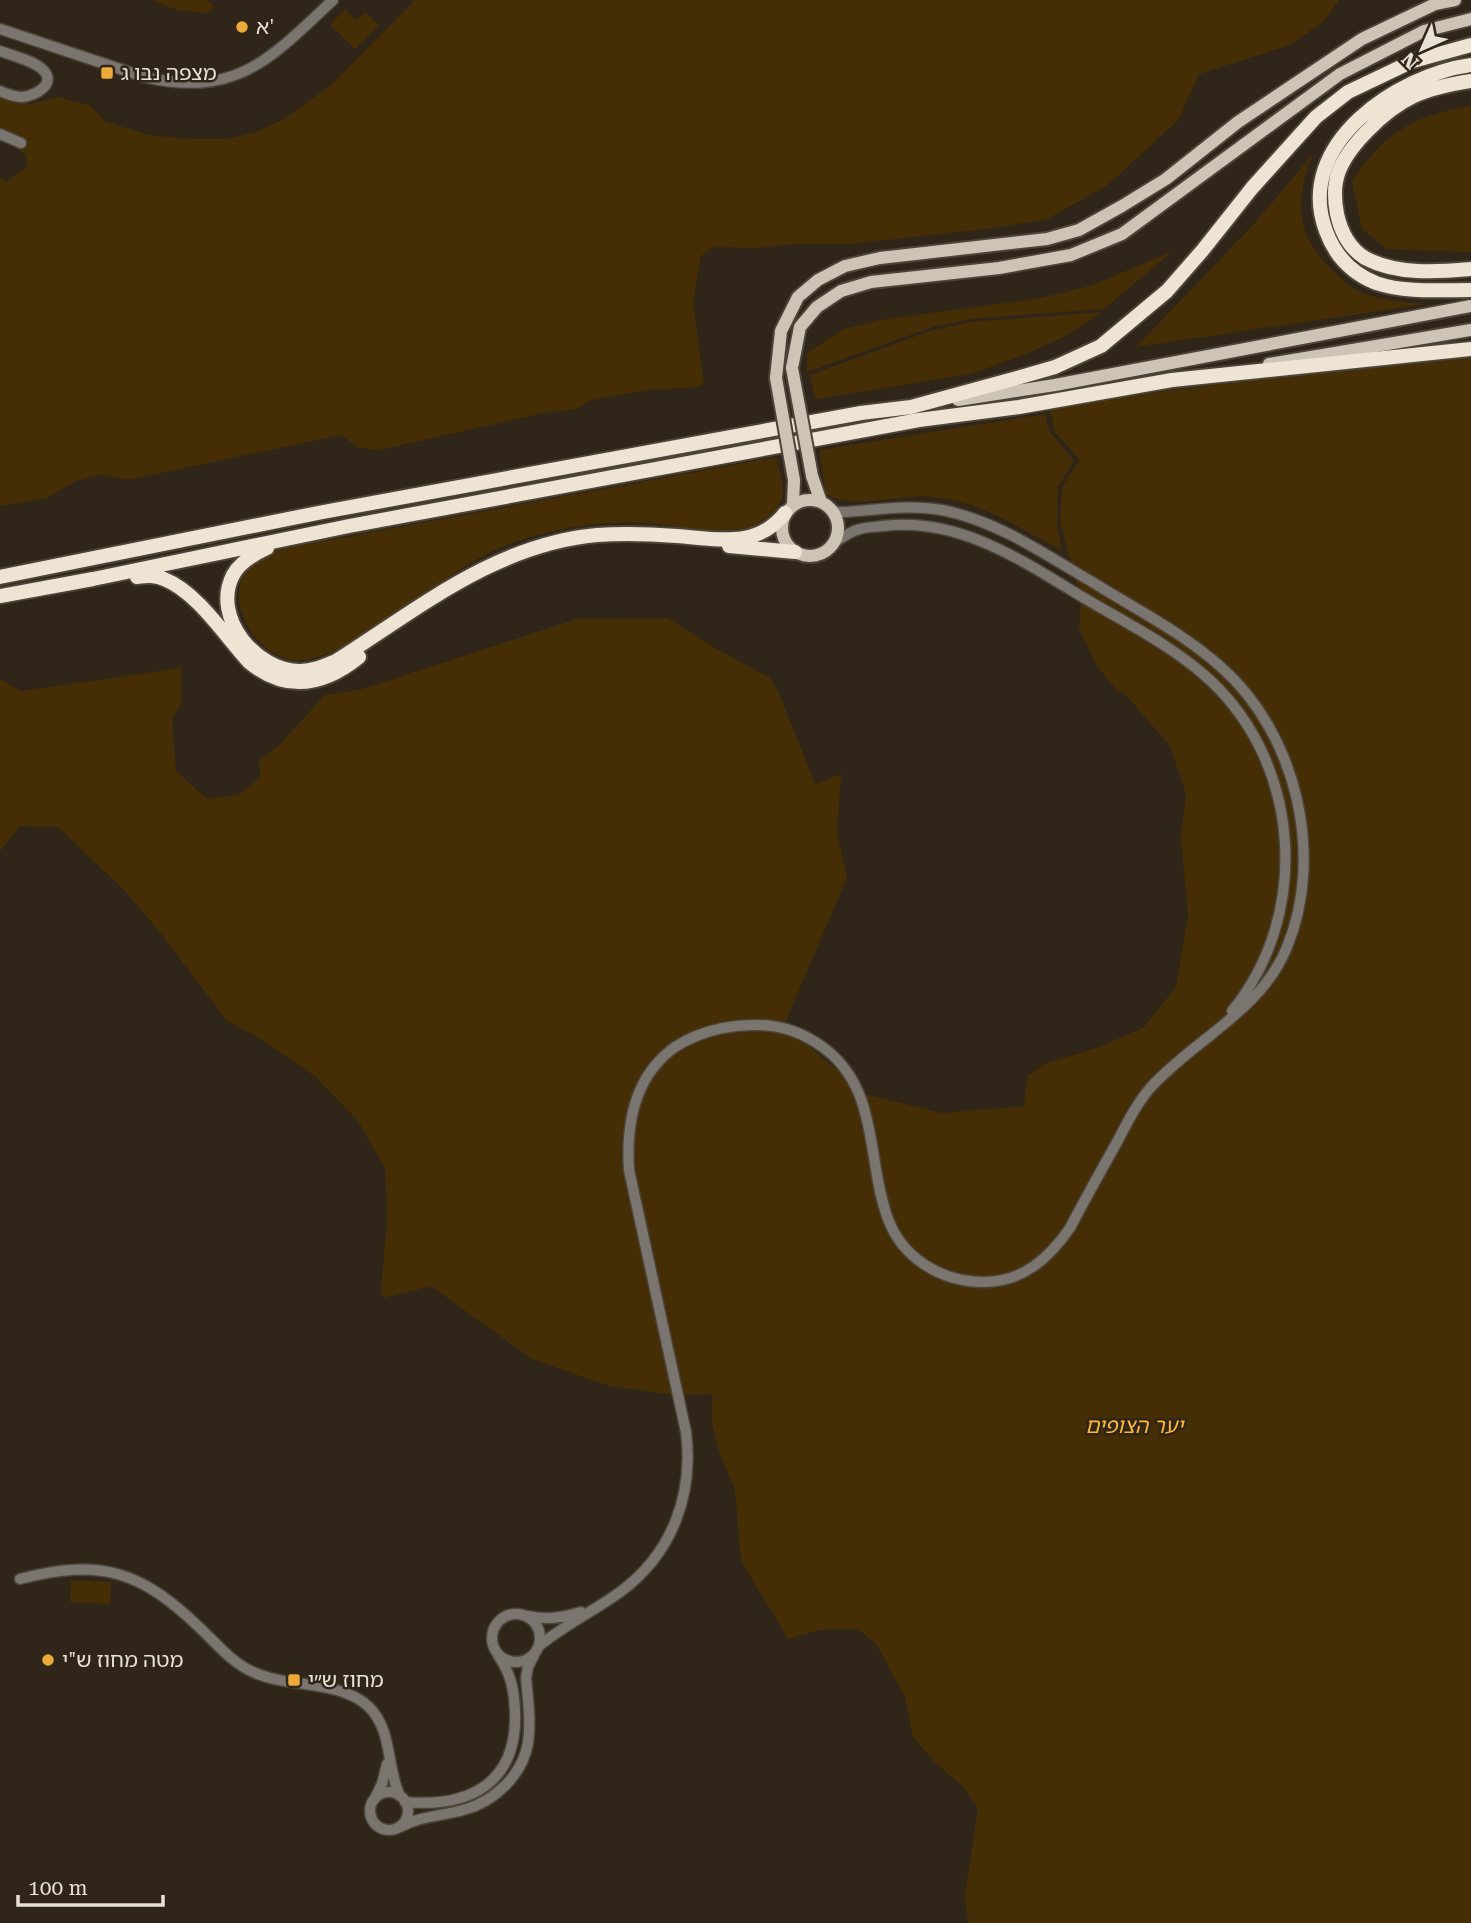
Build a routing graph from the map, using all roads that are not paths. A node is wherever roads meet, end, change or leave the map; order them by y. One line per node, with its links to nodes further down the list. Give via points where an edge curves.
1 (333, 0): 4 (street, via 265,61 236,76 203,83 144,77)
2 (1455, 0): 20 (main road, bridge, via 1390,24 1321,64 1238,121 1166,179 1079,230 1047,239 880,258 845,265 818,280 798,297 781,331 776,378 794,480)
3 (1471, 19): 19 (main road, bridge, via 1424,31 1340,74 1122,234 1071,256 871,282 841,291 817,307 800,327 792,368 812,476)
4 (0, 29)
5 (1471, 45): 18 (highway, via 1413,61 1348,92 1316,117 1167,291 1101,346 1055,367)
6 (0, 51): 9 (street, via 41,68 47,82 28,96)
7 (1471, 65): 13 (highway, via 1402,86 1370,109 1334,152 1320,196 1328,237 1340,259 1362,276 1408,289)
8 (1471, 81): 12 (highway, via 1414,96 1392,109 1344,160 1334,197 1344,235 1362,256 1403,269)
9 (0, 91)
10 (0, 134): 11 (street)
11 (21, 143)
12 (1471, 269)
13 (1471, 290)
14 (1471, 306): 18 (main road)
15 (1471, 330): 17 (main road)
16 (1471, 349): 17 (highway)
17 (1172, 380): 21 (highway, via 919,420)
18 (911, 407): 25 (highway, via 323,512)
19 (823, 503): 20 (main road, via 807,500); 23 (main road, via 836,518); 29 (street, via 836,512 895,507 941,510 1018,538 1166,626 1222,667 1248,696 1286,761 1299,808 1302,882 1295,926 1276,968 1246,1005)
20 (789, 509): 22 (highway, via 776,525 754,537); 24 (main road, via 782,521 784,539)
21 (349, 526): 26 (highway); 28 (highway, via 270,547 237,569 229,605 245,644 273,667 318,669)
22 (679, 537): 24 (highway); 28 (highway, via 610,535 553,542 482,568)
23 (834, 543): 24 (main road, via 812,556); 29 (street, via 855,530 896,524 938,527 970,537 1010,554 1157,640 1210,680 1235,707 1269,767 1282,812 1286,870 1278,922 1265,961 1247,992)
24 (795, 552)
25 (0, 577)
26 (93, 579): 27 (highway); 28 (highway, via 164,579 190,597 248,662 270,677 291,682 312,682 337,673)
27 (0, 596)
28 (410, 614)
29 (1210, 1035): 31 (street, via 1136,1106 1060,1242 1031,1270 986,1282 937,1272 899,1240 887,1216 860,1095 845,1068 823,1047 780,1027 741,1025 699,1034 667,1054 644,1081 636,1099 628,1153 686,1435 687,1474 684,1496 663,1548 634,1581)
30 (20, 1579): 35 (street, via 78,1569 113,1573 148,1585 246,1669 266,1678 345,1693 368,1706 380,1722)
31 (600, 1604): 32 (street, via 556,1619); 33 (street)
32 (525, 1615): 33 (street, via 540,1634); 34 (street, via 512,1614 497,1623 492,1640)
33 (537, 1649): 34 (street, via 521,1662); 38 (street, via 526,1678 528,1743 506,1785 473,1808 418,1818)
34 (499, 1655): 36 (street, via 514,1695 515,1741 505,1764 487,1785 469,1795 427,1802)
35 (389, 1757): 36 (street); 37 (street)
36 (403, 1799): 37 (street, via 388,1792); 38 (street, via 408,1812)
37 (373, 1801): 38 (street, via 370,1818 378,1827 389,1831)
38 (400, 1827)

